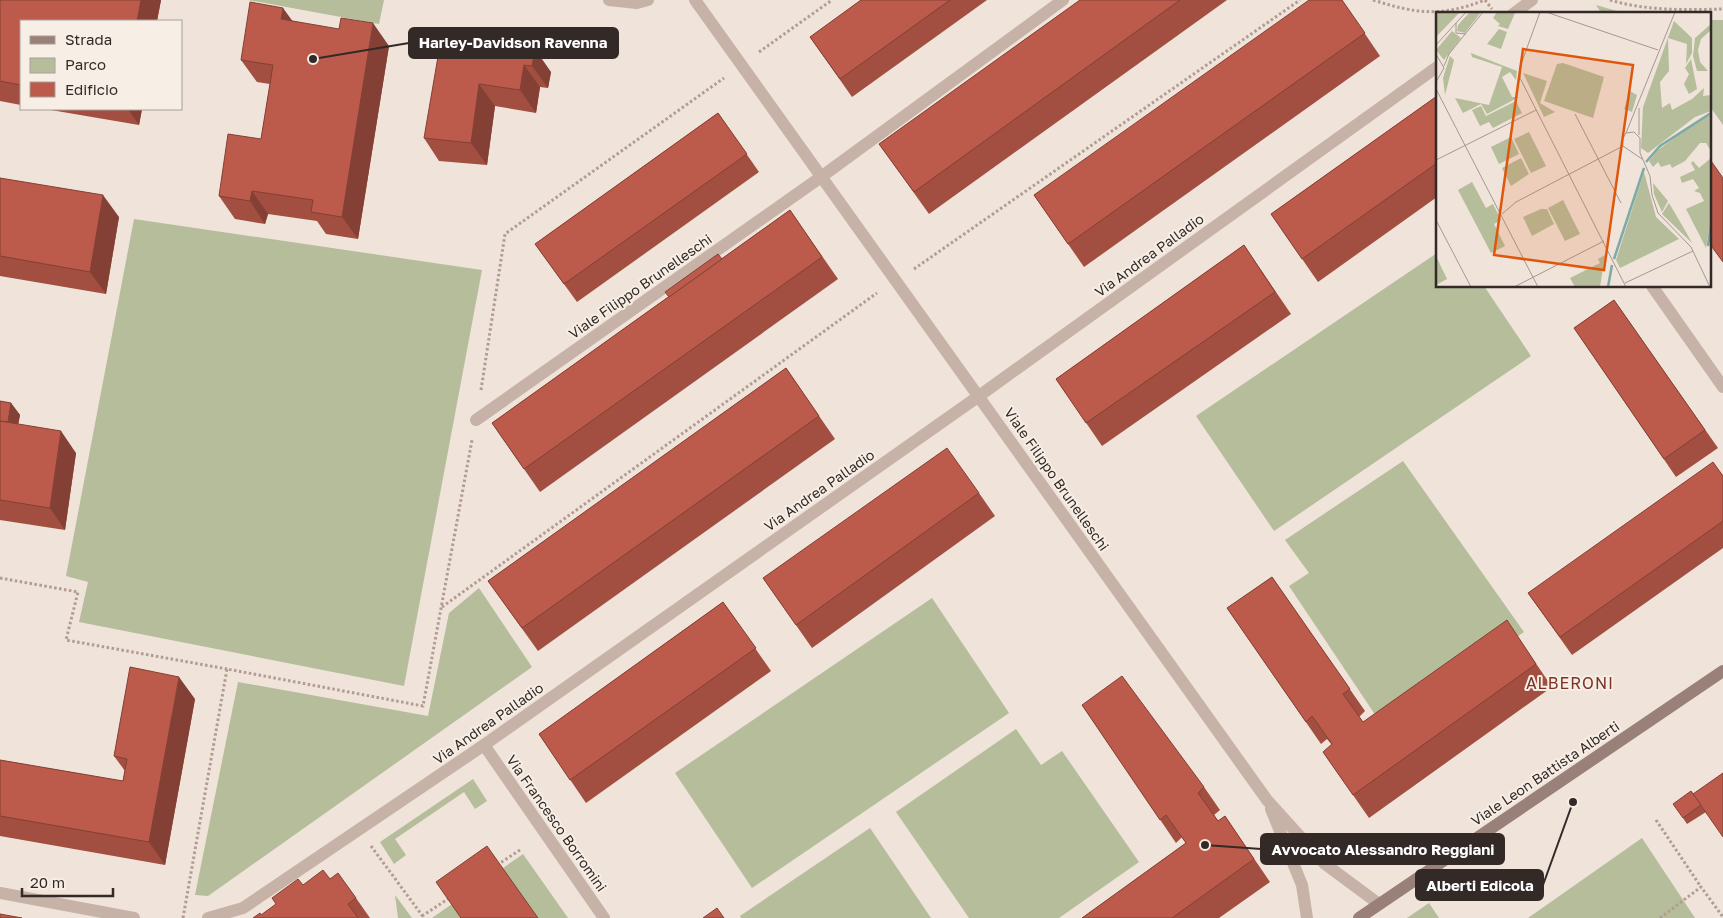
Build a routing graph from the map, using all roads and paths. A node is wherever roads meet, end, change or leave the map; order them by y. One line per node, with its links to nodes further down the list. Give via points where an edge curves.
1 (609, 0): 2 (street, via 637,3)
2 (648, 0)
3 (695, 0): 15 (street, Viale Filippo Brunelleschi)
4 (832, 0): 15 (path)
5 (1063, 0): 17 (street, Viale Filippo Brunelleschi)
6 (1300, 0): 18 (path)
7 (1373, 0): 11 (path, via 1397,8)
8 (1532, 0): 14 (street)
9 (1610, 0): 10 (path, via 1628,6)
10 (1723, 9)
11 (1436, 12)
12 (1441, 12): 13 (path, via 1485,0)
13 (1494, 12)
14 (1515, 12)
15 (742, 65): 17 (street, Viale Filippo Brunelleschi); 22 (path, via 505,234)
16 (1436, 68): 21 (street, Via Andrea Palladio)
17 (821, 176): 18 (street, Viale Filippo Brunelleschi); 22 (street, Viale Filippo Brunelleschi)
18 (896, 281): 21 (street, Viale Filippo Brunelleschi); 24 (path)
19 (1653, 288): 20 (street)
20 (1723, 387)
21 (979, 396): 27 (street, Via Andrea Palladio); 28 (street, Viale Filippo Brunelleschi)
22 (476, 420): 24 (path)
23 (0, 578): 25 (path, via 78,592 66,640)
24 (442, 608): 25 (path, via 423,706)
25 (227, 669): 41 (path)
26 (1723, 671): 38 (main road, Viale Leon Battista Alberti)
27 (484, 745): 30 (street, Via Andrea Palladio); 43 (street, Via Francesco Borromini)
28 (1267, 800): 38 (street, Viale Filippo Brunelleschi, via 1325,864); 44 (street, Viale Filippo Brunelleschi, via 1302,885)
29 (1656, 820): 35 (path)
30 (359, 830): 39 (path); 42 (street, Via Andrea Palladio, via 243,908)
31 (1335, 839): 32 (path, via 1357,850 1384,846)
32 (1395, 839)
33 (520, 850): 34 (path)
34 (496, 866)
35 (1701, 887): 46 (path); 47 (path)
36 (0, 892): 40 (street)
37 (455, 894): 39 (path)
38 (1379, 904): 45 (main road, Viale Leon Battista Alberti)
39 (423, 917)
40 (134, 918)
41 (183, 918)
42 (208, 918)
43 (604, 918)
44 (1307, 918)
45 (1359, 918)
46 (1660, 918)
47 (1723, 918)

